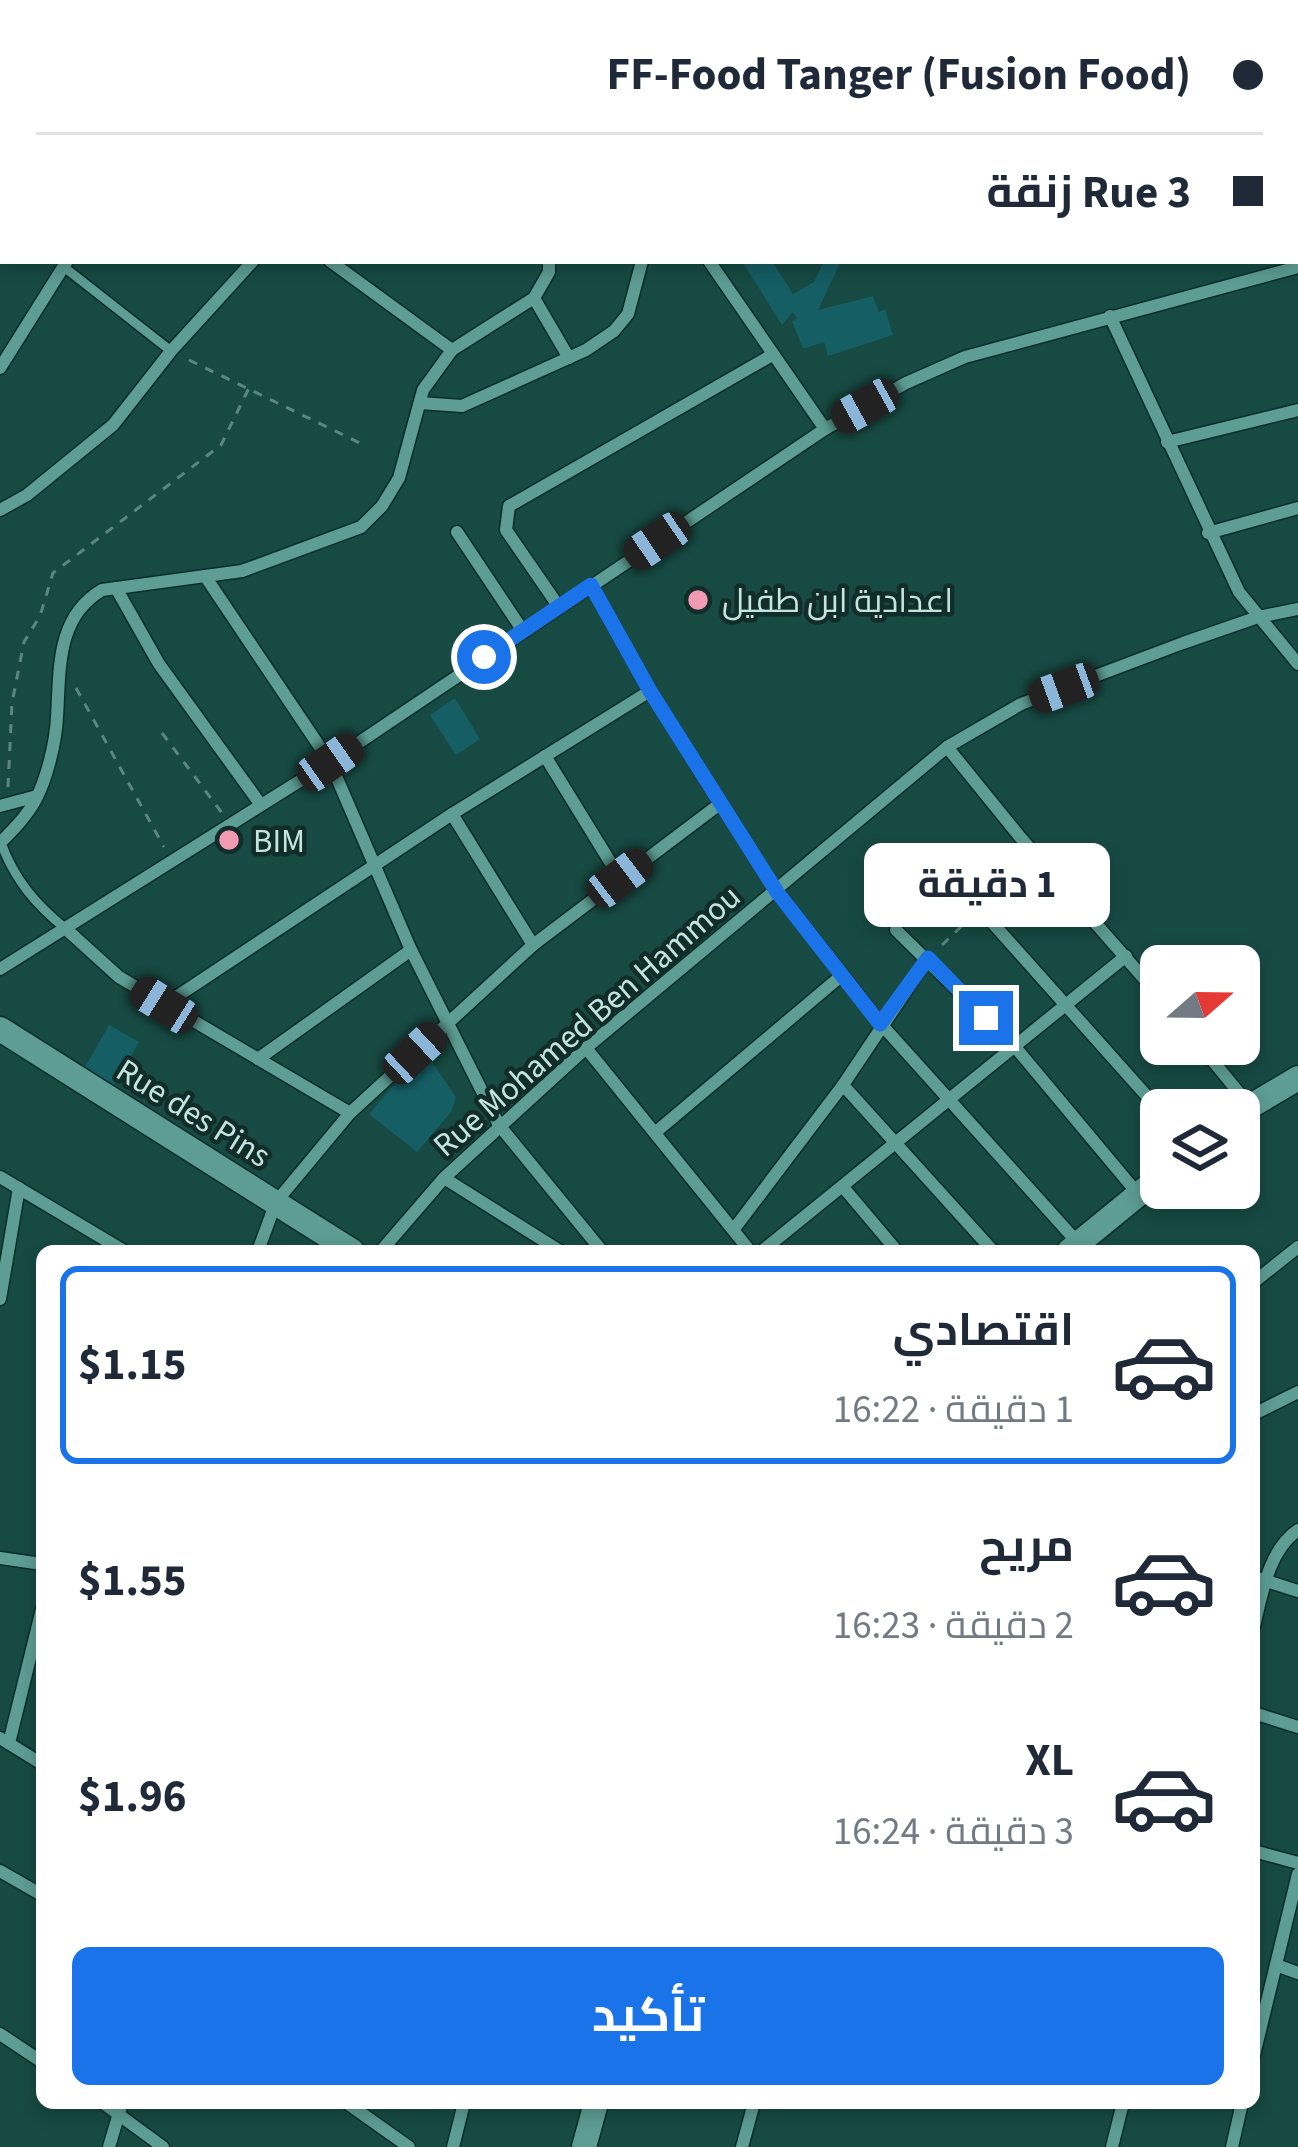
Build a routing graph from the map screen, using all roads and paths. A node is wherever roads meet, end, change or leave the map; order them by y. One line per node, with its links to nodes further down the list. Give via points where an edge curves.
1 (62, 264): 15 (street)
2 (64, 264): 12 (lane)
3 (250, 264): 12 (street)
4 (334, 264): 11 (street)
5 (549, 264): 9 (street)
6 (641, 264): 14 (street, via 628,314)
7 (711, 264): 13 (street)
8 (1298, 267): 10 (street)
9 (534, 298): 11 (street); 14 (street)
10 (1111, 316): 18 (street, via 965,357); 19 (street)
11 (452, 350): 16 (street)
12 (171, 351): 20 (path); 22 (street, via 113,425)
13 (772, 355): 18 (street); 28 (street, via 509,506 506,530)
14 (569, 358): 16 (street, via 462,406)
15 (0, 368)
16 (420, 404): 25 (street, via 399,478 361,527 242,571)
17 (1298, 410): 19 (street)
18 (825, 429): 26 (street)
19 (1167, 442): 24 (street)
20 (362, 444)
21 (1298, 508): 24 (street)
22 (0, 509)
23 (457, 532): 31 (street)
24 (1208, 533): 30 (street)
25 (205, 576): 27 (street); 38 (street)
26 (591, 585): 28 (street); 34 (street)
27 (116, 588): 32 (street, via 84,601 67,628); 41 (street, via 159,664)
28 (559, 607): 31 (street)
29 (1298, 609): 30 (street, Rue Mohamed Ben Hammou)
30 (1258, 617): 33 (street); 36 (street, Rue Mohamed Ben Hammou, via 1021,704)
31 (523, 631): 38 (street)
32 (60, 664): 39 (street, via 57,721); 45 (path)
33 (1298, 664)
34 (650, 691): 37 (street); 40 (street)
35 (162, 733): 44 (path)
36 (947, 747): 50 (street, Rue Mohamed Ben Hammou); 55 (street)
37 (545, 756): 43 (street); 48 (street)
38 (330, 762): 41 (street); 47 (street)
39 (38, 796): 42 (street); 46 (street)
40 (721, 802): 48 (street); 50 (street)
41 (261, 805): 44 (street)
42 (0, 806)
43 (452, 814): 47 (street); 53 (street)
44 (230, 824): 51 (street)
45 (155, 832)
46 (1, 843): 51 (lane, via 13,873)
47 (377, 863): 54 (street); 60 (street)
48 (620, 878): 53 (street)
49 (956, 883): 61 (street)
50 (777, 892): 59 (street); 65 (street, Rue Mohamed Ben Hammou)
51 (66, 929): 57 (street); 60 (street)
52 (896, 931): 56 (street)
53 (533, 945): 62 (street)
54 (411, 950): 62 (street); 67 (street)
55 (1126, 956): 58 (street); 61 (street)
56 (928, 958): 63 (street); 66 (street)
57 (0, 969)
58 (1140, 973)
59 (842, 976): 63 (street); 75 (street)
60 (164, 1005): 67 (street)
61 (1069, 1006): 66 (street); 70 (street)
62 (448, 1022): 73 (street); 74 (street)
63 (880, 1024): 69 (street); 72 (street)
64 (0, 1029): 82 (street, Rue des Pins)
65 (586, 1048): 74 (street, Rue Mohamed Ben Hammou); 75 (street)
66 (1016, 1048): 72 (street); 81 (street)
67 (258, 1059): 73 (street)
68 (1298, 1078): 71 (street)
69 (843, 1084): 76 (street); 83 (street)
70 (1141, 1089)
71 (1260, 1100)
72 (950, 1101): 76 (street); 94 (street)
73 (350, 1113): 82 (street)
74 (500, 1125): 78 (street, Rue Mohamed Ben Hammou); 89 (street)
75 (657, 1131): 83 (street)
76 (899, 1142): 79 (street); 93 (street)
77 (0, 1177): 80 (street)
78 (444, 1178): 87 (street, Rue Mohamed Ben Hammou); 88 (street)
79 (843, 1187): 91 (street); 92 (street)
80 (19, 1188): 84 (street); 98 (street)
81 (1139, 1195): 95 (street)
82 (276, 1202): 85 (street); 86 (street, Rue des Pins)
83 (734, 1229): 90 (street)
84 (114, 1245)
85 (260, 1245)
86 (343, 1245)
87 (386, 1245)
88 (550, 1245)
89 (597, 1245)
90 (746, 1245)
91 (770, 1245)
92 (892, 1245)
93 (988, 1245)
94 (1072, 1245)
95 (1076, 1245)
96 (1298, 1247): 97 (street)
97 (1260, 1277)
98 (0, 1299)
99 (1298, 1392): 100 (street)
100 (1260, 1411)
101 (1298, 1530): 104 (street)
102 (0, 1558): 103 (street)
103 (36, 1563)
104 (1260, 1578)
105 (1260, 1580): 106 (street)
106 (1298, 1592)
107 (36, 1630): 110 (street)
108 (1260, 1715): 109 (street)
109 (1298, 1727)
110 (4, 1741): 111 (street)
111 (36, 1760)
112 (1260, 1853): 113 (street)
113 (1298, 1864)
114 (0, 1871): 116 (street)
115 (1298, 1874): 117 (street)
116 (36, 1892)
117 (1276, 1965): 118 (street); 119 (street)
118 (1298, 1973)
119 (1260, 2030)
120 (0, 2034): 121 (street)
121 (36, 2058)
122 (121, 2109): 129 (street); 130 (street)
123 (355, 2109): 131 (street)
124 (462, 2109): 132 (street)
125 (594, 2109): 133 (street)
126 (752, 2109): 134 (street)
127 (1122, 2109): 135 (street)
128 (1241, 2109): 136 (street)
129 (109, 2147)
130 (163, 2147)
131 (409, 2147)
132 (453, 2147)
133 (584, 2147)
134 (742, 2147)
135 (1112, 2147)
136 (1232, 2147)

